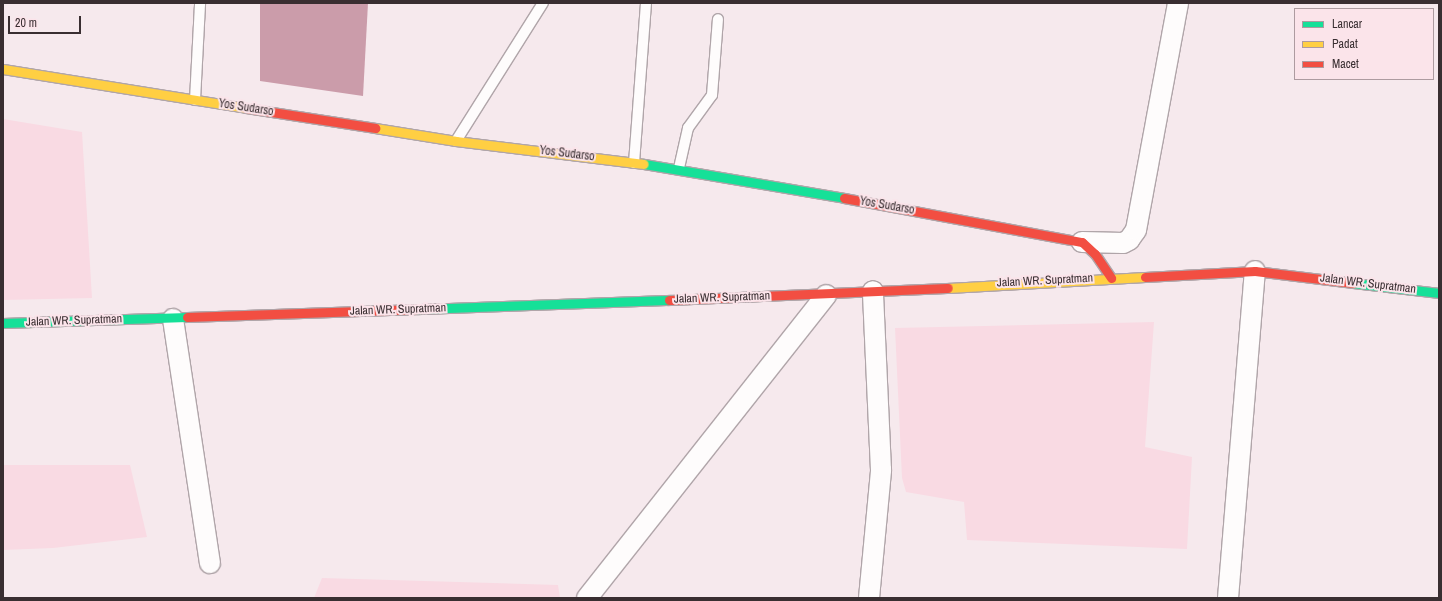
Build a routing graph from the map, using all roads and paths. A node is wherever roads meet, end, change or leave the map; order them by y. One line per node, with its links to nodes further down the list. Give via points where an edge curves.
1 (200, 3): 7 (lane)
2 (543, 3): 8 (lane)
3 (646, 3): 9 (lane)
4 (1178, 3): 11 (street, via 1136,230 1123,243)
5 (718, 19): 10 (lane, via 712,96 688,128)
6 (3, 69): 7 (street, Yos Sudarso)
7 (195, 100): 8 (street, Yos Sudarso)
8 (456, 141): 9 (street, Yos Sudarso)
9 (634, 162): 10 (street, Yos Sudarso)
10 (679, 168): 11 (street, Yos Sudarso)
11 (1082, 242): 13 (street, via 1095,254)
12 (1255, 271): 13 (street, Jalan WR. Supratman); 15 (street, Jalan WR. Supratman); 22 (street)
13 (1112, 278): 14 (street, Jalan WR. Supratman)
14 (873, 291): 16 (street, Jalan WR. Supratman); 21 (street, via 881,470)
15 (1439, 293)
16 (826, 295): 17 (street, Jalan WR. Supratman); 20 (street)
17 (173, 319): 18 (street, Jalan WR. Supratman); 19 (street)
18 (3, 323)
19 (210, 563)
20 (587, 598)
21 (869, 598)
22 (1228, 598)

